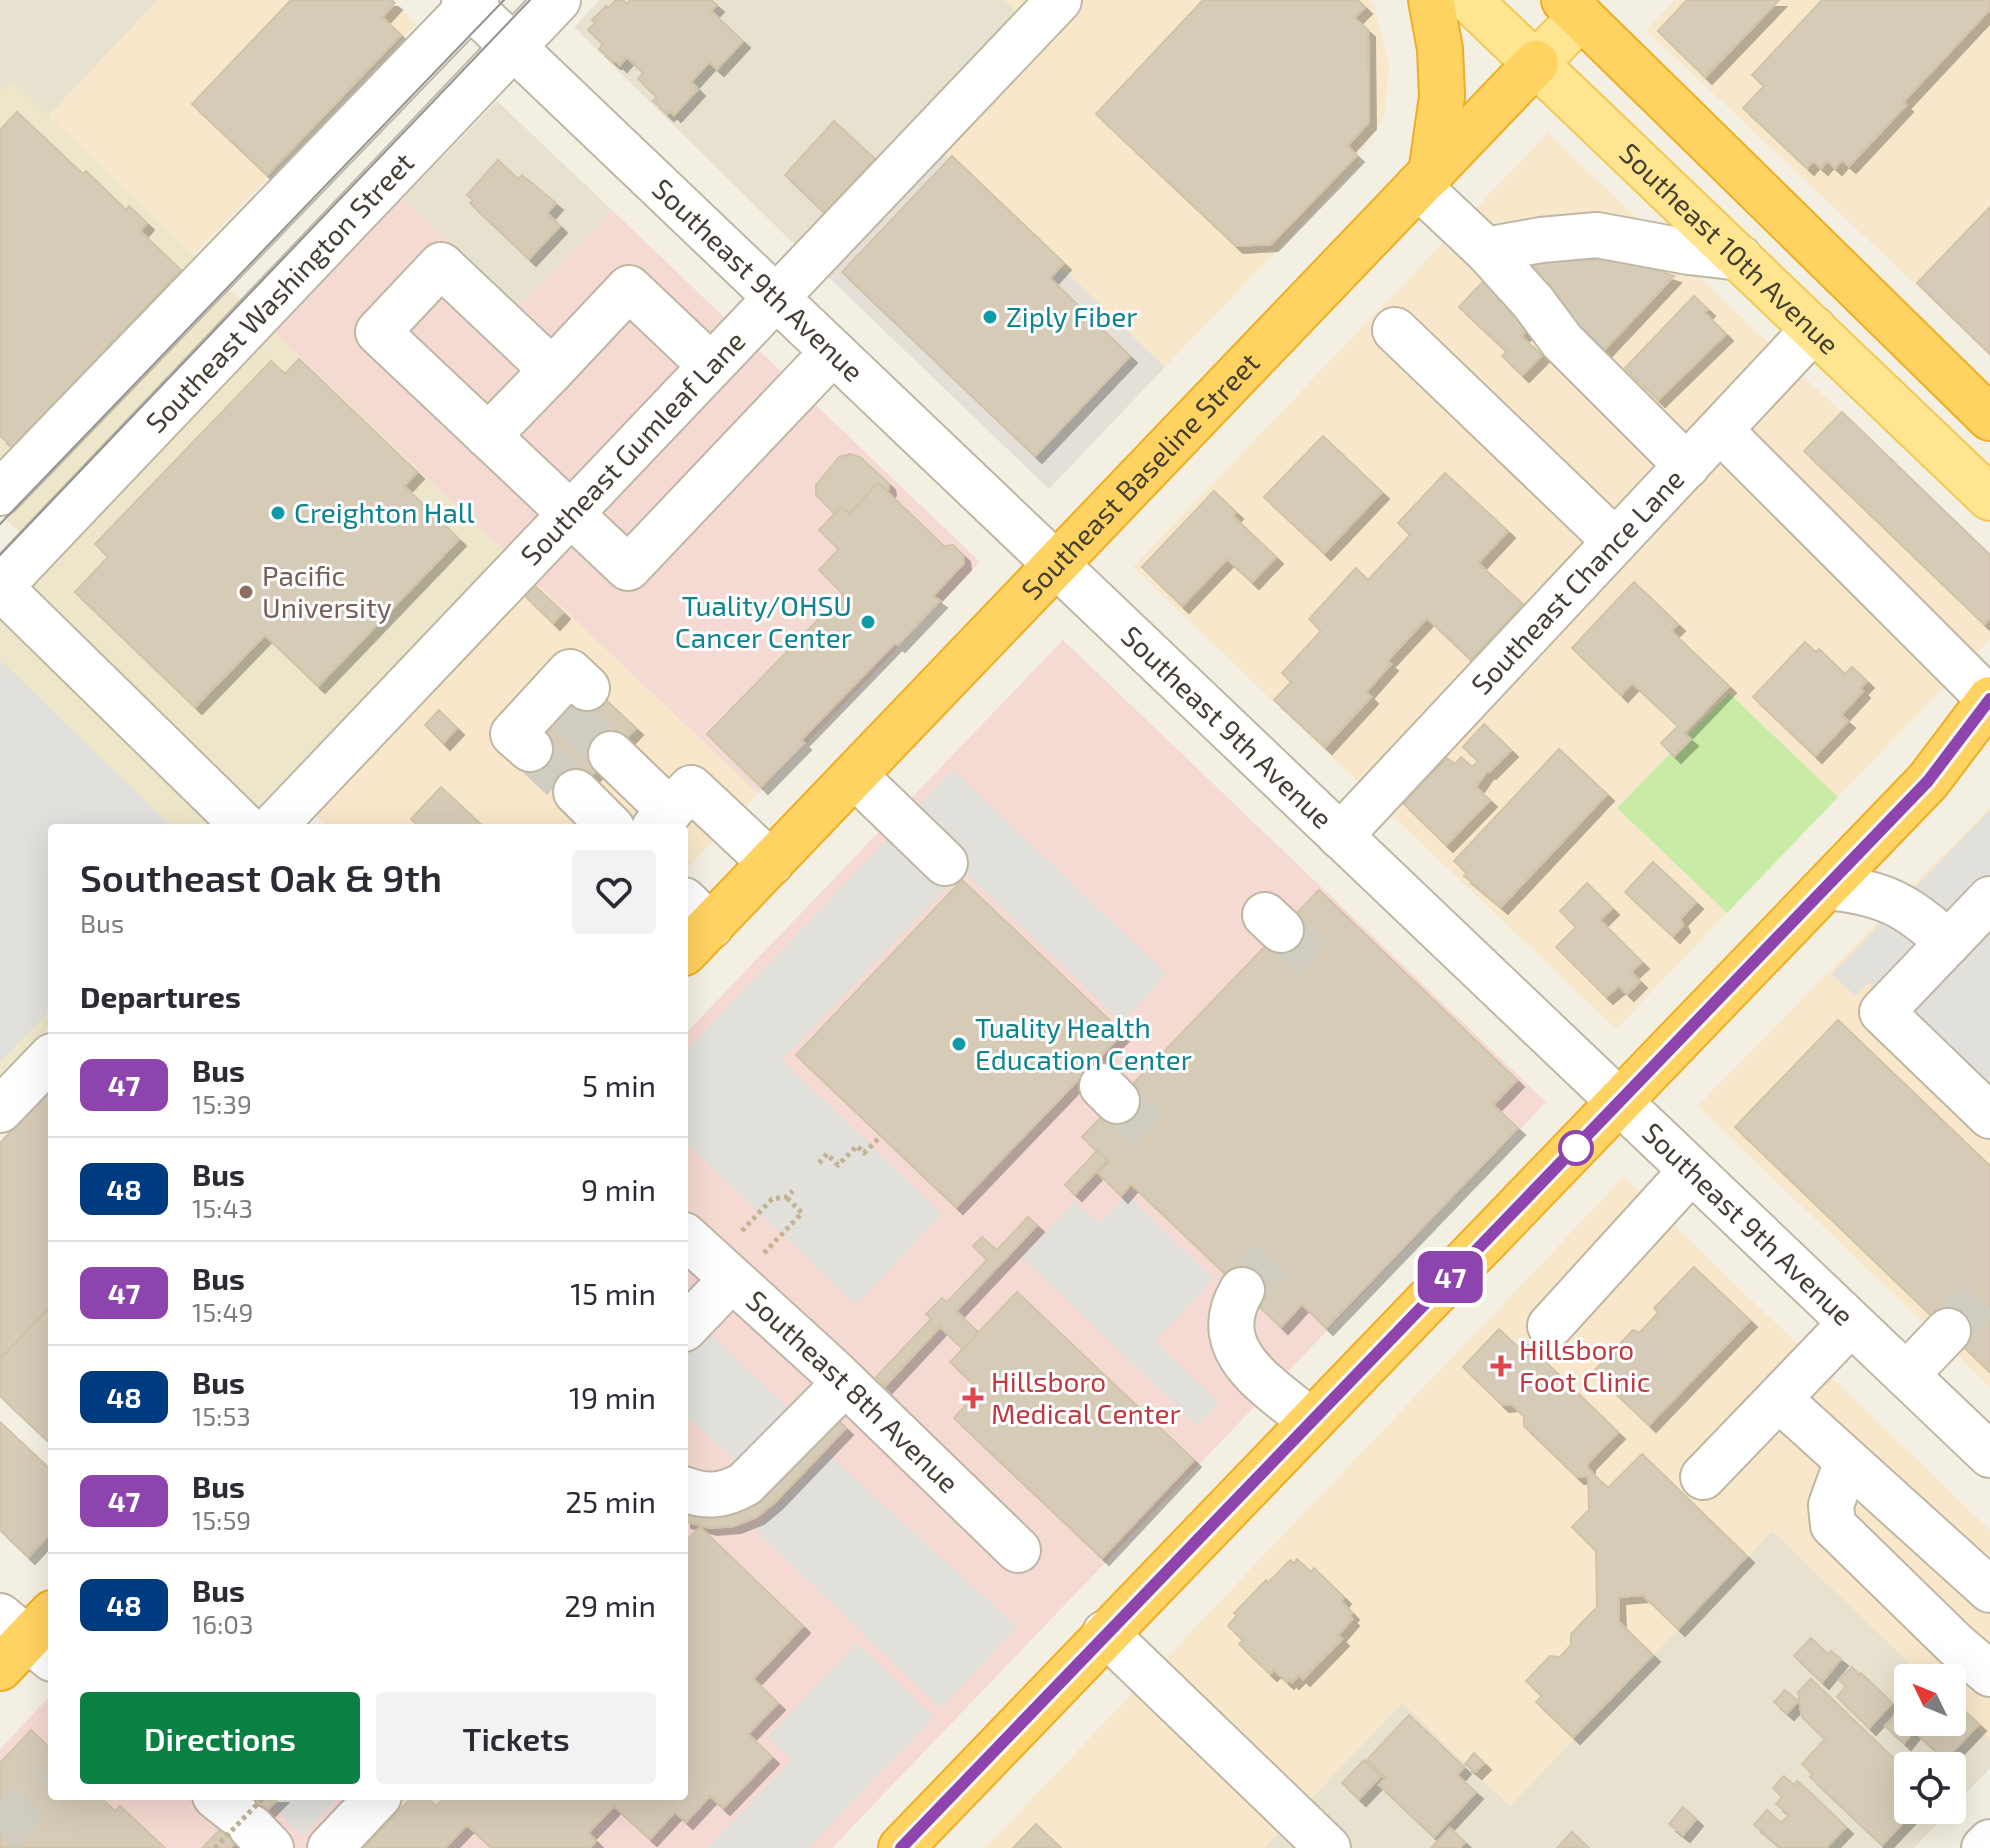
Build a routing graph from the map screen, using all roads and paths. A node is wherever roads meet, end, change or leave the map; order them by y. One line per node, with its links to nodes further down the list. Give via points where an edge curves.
1 (558, 0): 7 (street, Southeast Washington Street)
2 (1431, 0): 9 (highway, via 1442,97)
3 (1469, 0): 8 (main road, Southeast 10th Avenue)
4 (1055, 1): 12 (street, Southeast Gumleaf Lane)
5 (470, 2): 7 (street, Southeast 9th Avenue); 22 (street)
6 (1581, 6): 8 (main road, Southeast Baseline Street); 18 (highway, Southeast 10th Avenue)
7 (513, 47): 12 (street, Southeast 9th Avenue); 27 (street, Southeast Washington Street)
8 (1536, 63): 9 (highway, Southeast Baseline Street); 11 (main road, Southeast 10th Avenue)
9 (1425, 180): 10 (street); 26 (highway, Southeast Baseline Street)
10 (1486, 250): 11 (street, via 1597,235); 21 (street, via 1562,341)
11 (1740, 258): 13 (main road, Southeast 10th Avenue)
12 (775, 297): 15 (street, Southeast 9th Avenue); 16 (street, Southeast Gumleaf Lane)
13 (1814, 329): 19 (street, Southeast Chance Lane); 23 (main road, Southeast 10th Avenue)
14 (1395, 330): 25 (street)
15 (833, 352): 24 (street, via 628,568); 26 (street, Southeast 9th Avenue)
16 (710, 365): 17 (street, via 629,288); 24 (street, Southeast Gumleaf Lane)
17 (552, 370): 20 (street); 20 (street, via 441,265 378,332)
18 (1990, 418)
19 (1720, 430): 21 (street, Southeast Chance Lane); 28 (street)
20 (488, 436): 24 (street)
21 (1687, 466): 25 (street, Southeast Chance Lane)
22 (0, 493)
23 (1990, 498)
24 (570, 514): 34 (street, Southeast Gumleaf Lane)
25 (1615, 541): 38 (street, Southeast Chance Lane)
26 (1056, 565): 30 (highway, Southeast Baseline Street); 38 (street, Southeast 9th Avenue)
27 (0, 587): 33 (street)
28 (1990, 699): 31 (highway)
29 (1990, 754): 31 (highway)
30 (855, 776): 39 (highway, Southeast Baseline Street); 40 (street)
31 (1928, 781): 41 (highway)
32 (666, 814): 35 (street, via 603,763); 36 (street)
33 (242, 824)
34 (276, 824)
35 (611, 824)
36 (687, 824)
37 (688, 824): 39 (street)
38 (1340, 836): 46 (street, Southeast 9th Avenue)
39 (771, 863): 43 (highway, Southeast Baseline Street)
40 (945, 863)
41 (1827, 887): 44 (street, via 1862,890 1897,903); 46 (highway)
42 (1990, 899): 44 (street)
43 (693, 926)
44 (1948, 943): 48 (street, via 1882,1012)
45 (48, 1060): 47 (street)
46 (1620, 1103): 51 (street, Southeast 9th Avenue); 66 (highway)
47 (0, 1110)
48 (1990, 1116)
49 (881, 1136): 50 (path, via 864,1153 857,1146 838,1165 827,1154)
50 (819, 1163)
51 (1691, 1171): 59 (street, Southeast 9th Avenue); 61 (street)
52 (793, 1191): 53 (path)
53 (786, 1197): 54 (path, via 772,1199); 56 (path, via 802,1213)
54 (742, 1231)
55 (688, 1239): 57 (street, Southeast 8th Avenue)
56 (764, 1253)
57 (731, 1280): 60 (street); 64 (street, Southeast 8th Avenue)
58 (1242, 1290): 66 (street, via 1230,1324 1240,1357)
59 (1851, 1323): 63 (street, Southeast 9th Avenue); 65 (street)
60 (688, 1325)
61 (1550, 1326)
62 (1948, 1331): 63 (street)
63 (1906, 1375): 67 (street, Southeast 9th Avenue)
64 (845, 1383): 70 (street, via 745,1484 715,1496); 71 (street, Southeast 8th Avenue)
65 (1779, 1399): 68 (street); 69 (street)
66 (1311, 1421): 73 (highway)
67 (1990, 1455)
68 (1847, 1461): 72 (street); 74 (street, via 1831,1505 1833,1525)
69 (1703, 1477)
70 (688, 1491)
71 (1018, 1550)
72 (1990, 1590)
73 (1105, 1633): 79 (highway); 80 (street)
74 (1990, 1674)
75 (375, 1800): 78 (street)
76 (242, 1821): 76 (path, bridge)
77 (1990, 1842): 81 (street)
78 (330, 1848)
79 (901, 1848)
80 (1328, 1848)
81 (1984, 1848)

